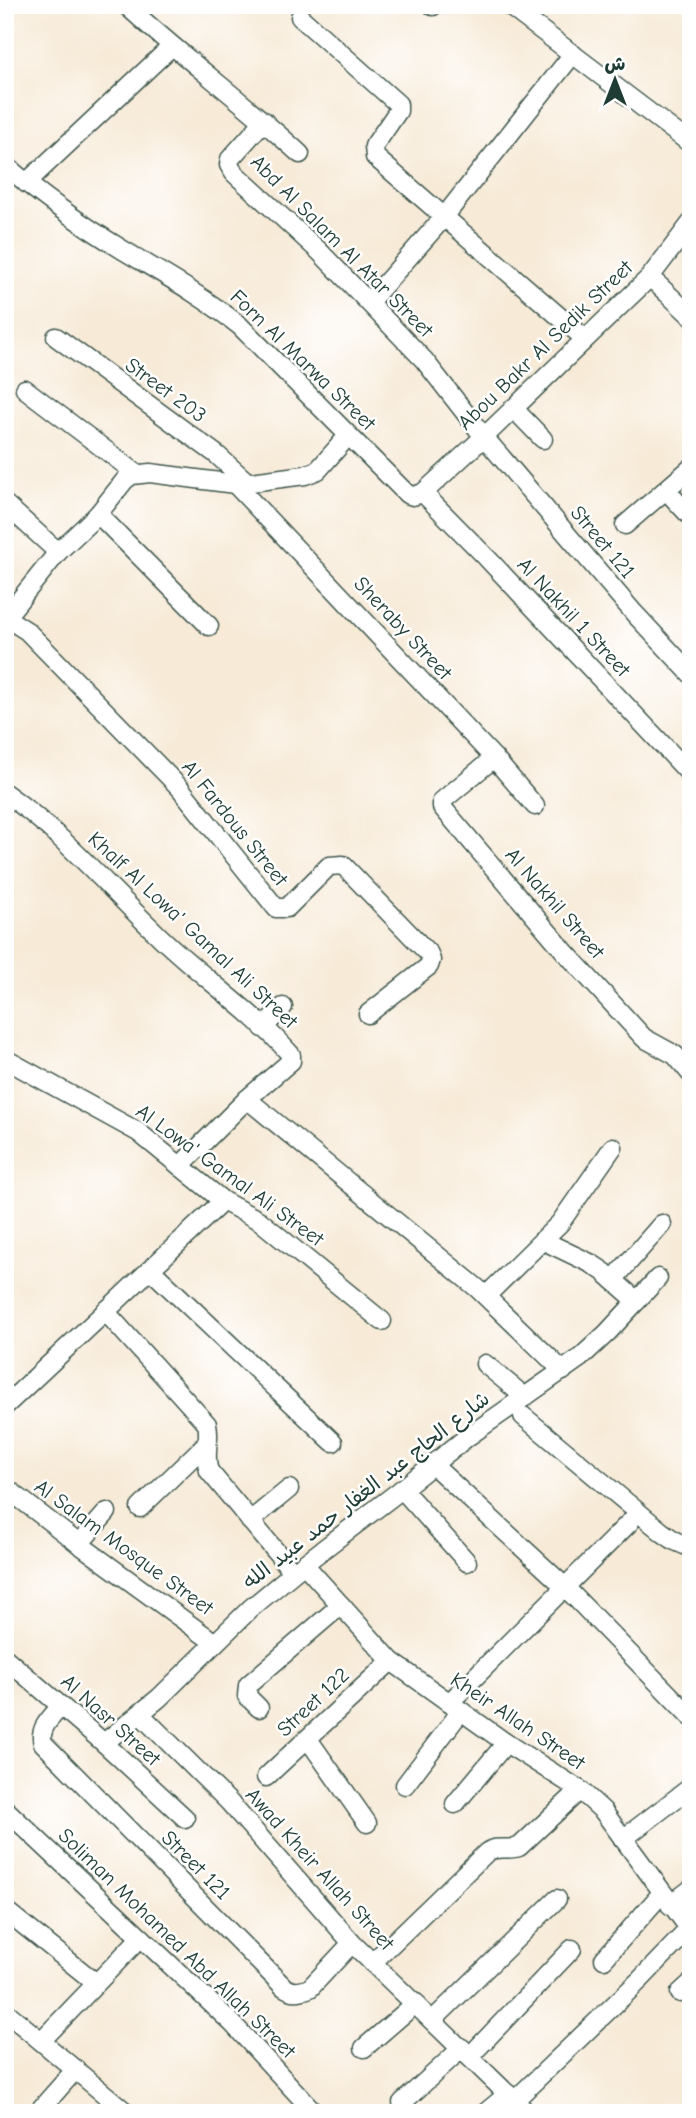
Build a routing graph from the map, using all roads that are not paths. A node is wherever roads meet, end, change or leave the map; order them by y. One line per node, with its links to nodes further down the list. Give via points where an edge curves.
1 (126, 5): 4 (street, Abd Al Salam Al Atar Street)
2 (508, 5): 5 (street)
3 (300, 17): 11 (street, via 398,104 374,146 375,157)
4 (171, 47): 6 (street, Abd Al Salam Al Atar Street); 10 (street)
5 (573, 54): 7 (street); 11 (street)
6 (264, 121): 8 (street, Abd Al Salam Al Atar Street); 14 (street, Abd Al Salam Al Atar Street, via 229,165)
7 (691, 145)
8 (300, 153)
9 (5, 165): 10 (street, Forn Al Marwa Street)
10 (26, 183): 20 (street, Forn Al Marwa Street, via 209,301 240,326)
11 (444, 217): 14 (street); 17 (street)
12 (691, 223): 13 (street, Abou Bakr Al Sedik Street)
13 (650, 276): 15 (street); 17 (street, Abou Bakr Al Sedik Street)
14 (369, 302): 21 (street, Abd Al Salam Al Atar Street, via 424,360)
15 (691, 316)
16 (56, 337): 25 (street, Street 203, via 216,454)
17 (584, 338): 19 (street, Abou Bakr Al Sedik Street)
18 (25, 389): 24 (street)
19 (513, 408): 21 (street, Abou Bakr Al Sedik Street); 22 (street)
20 (348, 436): 25 (street, via 312,473); 27 (street, Forn Al Marwa Street, via 407,494)
21 (484, 437): 27 (street, Abou Bakr Al Sedik Street); 35 (street, Street 121)
22 (542, 439)
23 (691, 468): 26 (street)
24 (136, 474): 25 (street); 29 (street, via 125,480)
25 (241, 483): 36 (street, Sheraby Street)
26 (666, 490): 30 (street); 31 (street)
27 (422, 493): 37 (street, Al Nakhil 1 Street)
28 (5, 504): 32 (street)
29 (98, 514): 32 (street); 34 (street)
30 (691, 517)
31 (625, 525)
32 (58, 552): 33 (street)
33 (5, 617): 41 (street, Al Fardous Street, via 27,631 180,788 274,906 286,908 325,869 343,865 429,954 429,966)
34 (209, 626)
35 (691, 674)
36 (494, 758): 39 (street, Sheraby Street); 44 (street, Al Nakhil Street, via 443,801 442,807 644,1038 675,1055)
37 (691, 775)
38 (5, 793): 42 (street, Khalf Al Lowa' Gamal Ali Street, via 39,817 155,932)
39 (536, 806)
40 (283, 1007): 42 (street)
41 (368, 1014)
42 (263, 1028): 45 (street, Khalf Al Lowa' Gamal Ali Street, via 291,1059)
43 (5, 1059): 47 (street, Al Lowa' Gamal Ali Street, via 138,1132)
44 (691, 1074)
45 (247, 1099): 47 (street, Khalf Al Lowa' Gamal Ali Street); 54 (street)
46 (613, 1147): 50 (street)
47 (180, 1166): 48 (street, Al Lowa' Gamal Ali Street)
48 (223, 1200): 51 (street); 57 (street, Al Lowa' Gamal Ali Street, via 260,1221)
49 (662, 1224): 53 (street)
50 (544, 1241): 53 (street, via 592,1264); 54 (street)
51 (151, 1270): 56 (street); 63 (street)
52 (658, 1278): 55 (street, شارع الحاج عبد الغفار حمد عبيد الله)
53 (613, 1280): 55 (street)
54 (486, 1296): 59 (street)
55 (637, 1301): 59 (street, شارع الحاج عبد الغفار حمد عبيد الله)
56 (105, 1311): 61 (street); 64 (street, Kheir Allah Street, via 207,1424)
57 (382, 1321)
58 (485, 1364): 60 (street)
59 (562, 1371): 60 (street, شارع الحاج عبد الغفار حمد عبيد الله)
60 (525, 1397): 65 (street, شارع الحاج عبد الغفار حمد عبيد الله)
61 (5, 1406)
62 (523, 1416): 74 (street, via 662,1532)
63 (333, 1442)
64 (207, 1443): 69 (street); 71 (street, Kheir Allah Street, via 209,1471)
65 (433, 1465): 68 (street, شارع الحاج عبد الغفار حمد عبيد الله); 77 (street)
66 (5, 1487): 73 (street, Al Salam Mosque Street)
67 (289, 1489): 71 (street)
68 (402, 1489): 75 (street); 76 (street, شارع الحاج عبد الغفار حمد عبيد الله)
69 (140, 1508)
70 (107, 1512): 73 (street)
71 (250, 1521): 76 (street, Kheir Allah Street)
72 (630, 1522): 77 (street)
73 (79, 1544): 79 (street, Al Salam Mosque Street)
74 (691, 1548)
75 (467, 1562)
76 (298, 1568): 78 (street, Kheir Allah Street); 79 (street, شارع الحاج عبد الغفار حمد عبيد الله)
77 (564, 1586): 83 (street); 86 (street)
78 (341, 1605): 81 (street, Kheir Allah Street); 84 (street, via 248,1685 247,1696)
79 (215, 1643): 85 (street, شارع الحاج عبد الغفار حمد عبيد الله)
80 (5, 1658): 82 (street, Al Nasr Street)
81 (391, 1661): 83 (street, Kheir Allah Street); 87 (street, Street 122)
82 (61, 1706): 88 (street, Al Nasr Street); 105 (street, Street 121, via 43,1728 43,1743 284,1987 292,1992 310,1988)
83 (455, 1707): 89 (street, Kheir Allah Street); 91 (street)
84 (259, 1708)
85 (140, 1714): 88 (street, شارع الحاج عبد الغفار حمد عبيد الله); 105 (street, Awad Kheir Allah Street, via 229,1802)
86 (691, 1717)
87 (308, 1739): 90 (street, Street 122); 97 (street)
88 (104, 1743): 96 (street, Al Nasr Street)
89 (506, 1743): 93 (street, Kheir Allah Street); 94 (street)
90 (266, 1777)
91 (405, 1785)
92 (691, 1787): 98 (street)
93 (580, 1790): 98 (street, Kheir Allah Street); 108 (street, via 519,1846 487,1852)
94 (455, 1804)
95 (5, 1809): 104 (street, Soliman Mohamed Abd Allah Street)
96 (185, 1818)
97 (367, 1823)
98 (623, 1839): 101 (street, Kheir Allah Street)
99 (691, 1889): 101 (street)
100 (557, 1899): 112 (street)
101 (666, 1899): 103 (street, Kheir Allah Street); 107 (street)
102 (5, 1910): 109 (street)
103 (690, 1930): 117 (street)
104 (141, 1937): 109 (street); 121 (street, Soliman Mohamed Abd Allah Street, via 232,2023)
105 (352, 1943): 108 (street, Awad Kheir Allah Street)
106 (572, 1949): 115 (street)
107 (604, 1959)
108 (372, 1963): 110 (street, Awad Kheir Allah Street)
109 (96, 1983): 113 (street)
110 (416, 2003): 112 (street, Awad Kheir Allah Street); 114 (street)
111 (5, 2011): 113 (street)
112 (433, 2020): 115 (street, Awad Kheir Allah Street)
113 (41, 2041): 116 (street)
114 (364, 2048)
115 (466, 2052): 117 (street, Awad Kheir Allah Street); 118 (street)
116 (76, 2069): 119 (street); 120 (street)
117 (517, 2102): 122 (street)
118 (402, 2103)
119 (37, 2113)
120 (127, 2113)
121 (315, 2113)
122 (485, 2113)

